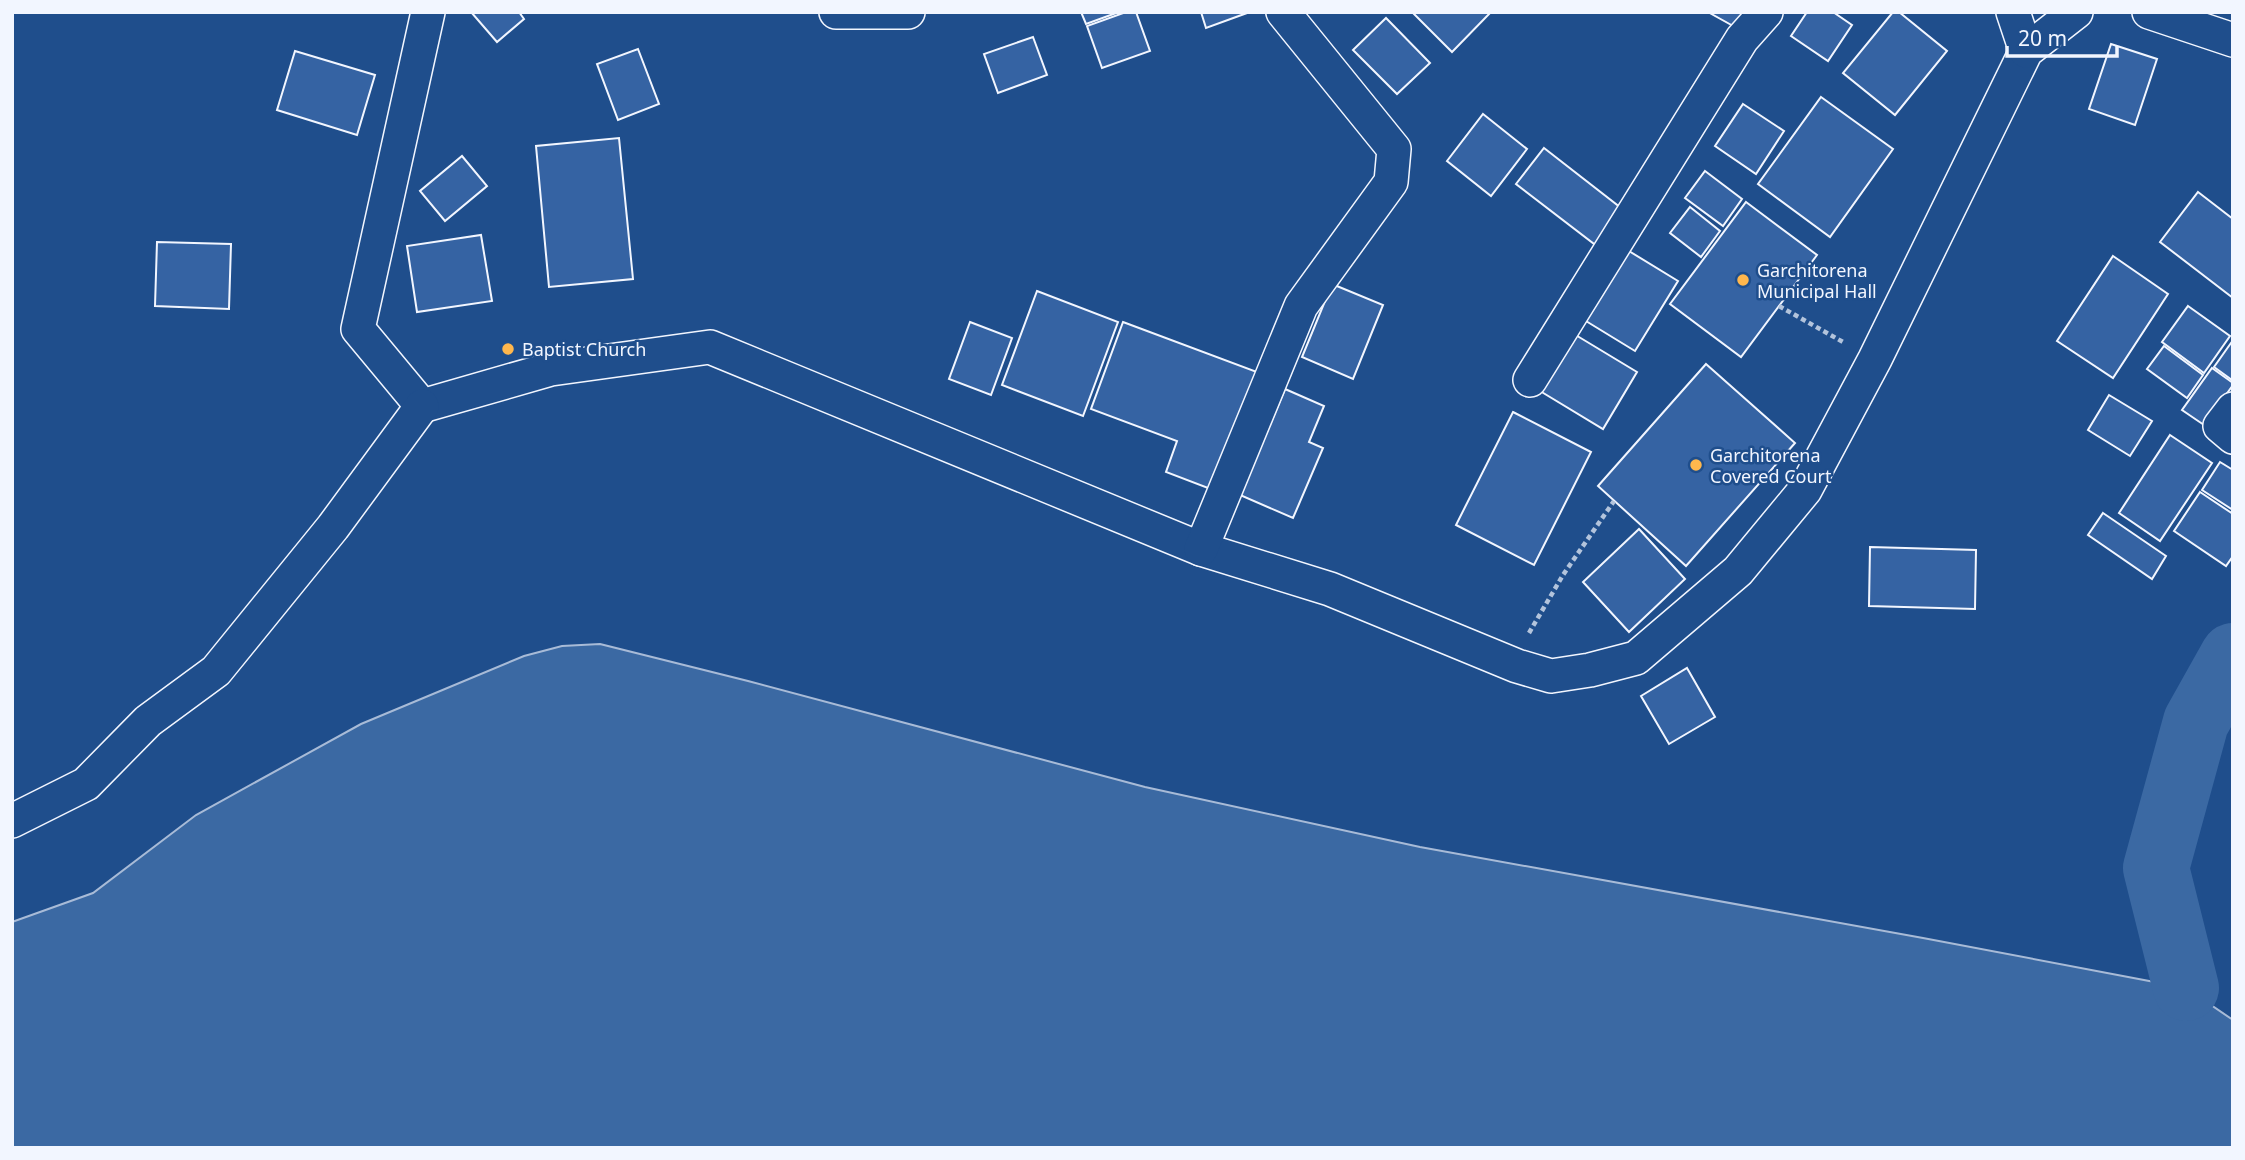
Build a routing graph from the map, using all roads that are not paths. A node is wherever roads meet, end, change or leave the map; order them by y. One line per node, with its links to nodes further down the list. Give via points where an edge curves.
1 (428, 12): 12 (street, via 358,329)
2 (836, 12): 3 (street)
3 (908, 12)
4 (1283, 12): 13 (street, via 1394,149 1391,182 1301,306)
5 (1766, 12): 11 (street, via 1742,39)
6 (2013, 12): 10 (street)
7 (2076, 12): 10 (street)
8 (2149, 12): 9 (street)
9 (2233, 40)
10 (2025, 51): 13 (street, via 1875,359 1805,489 1738,571 1636,658 1551,676 1330,589)
11 (1530, 380)
12 (422, 406): 13 (street, via 551,369 710,347); 14 (street, via 333,527 216,671 148,721 86,784)
13 (1201, 550)
14 (12, 821)

